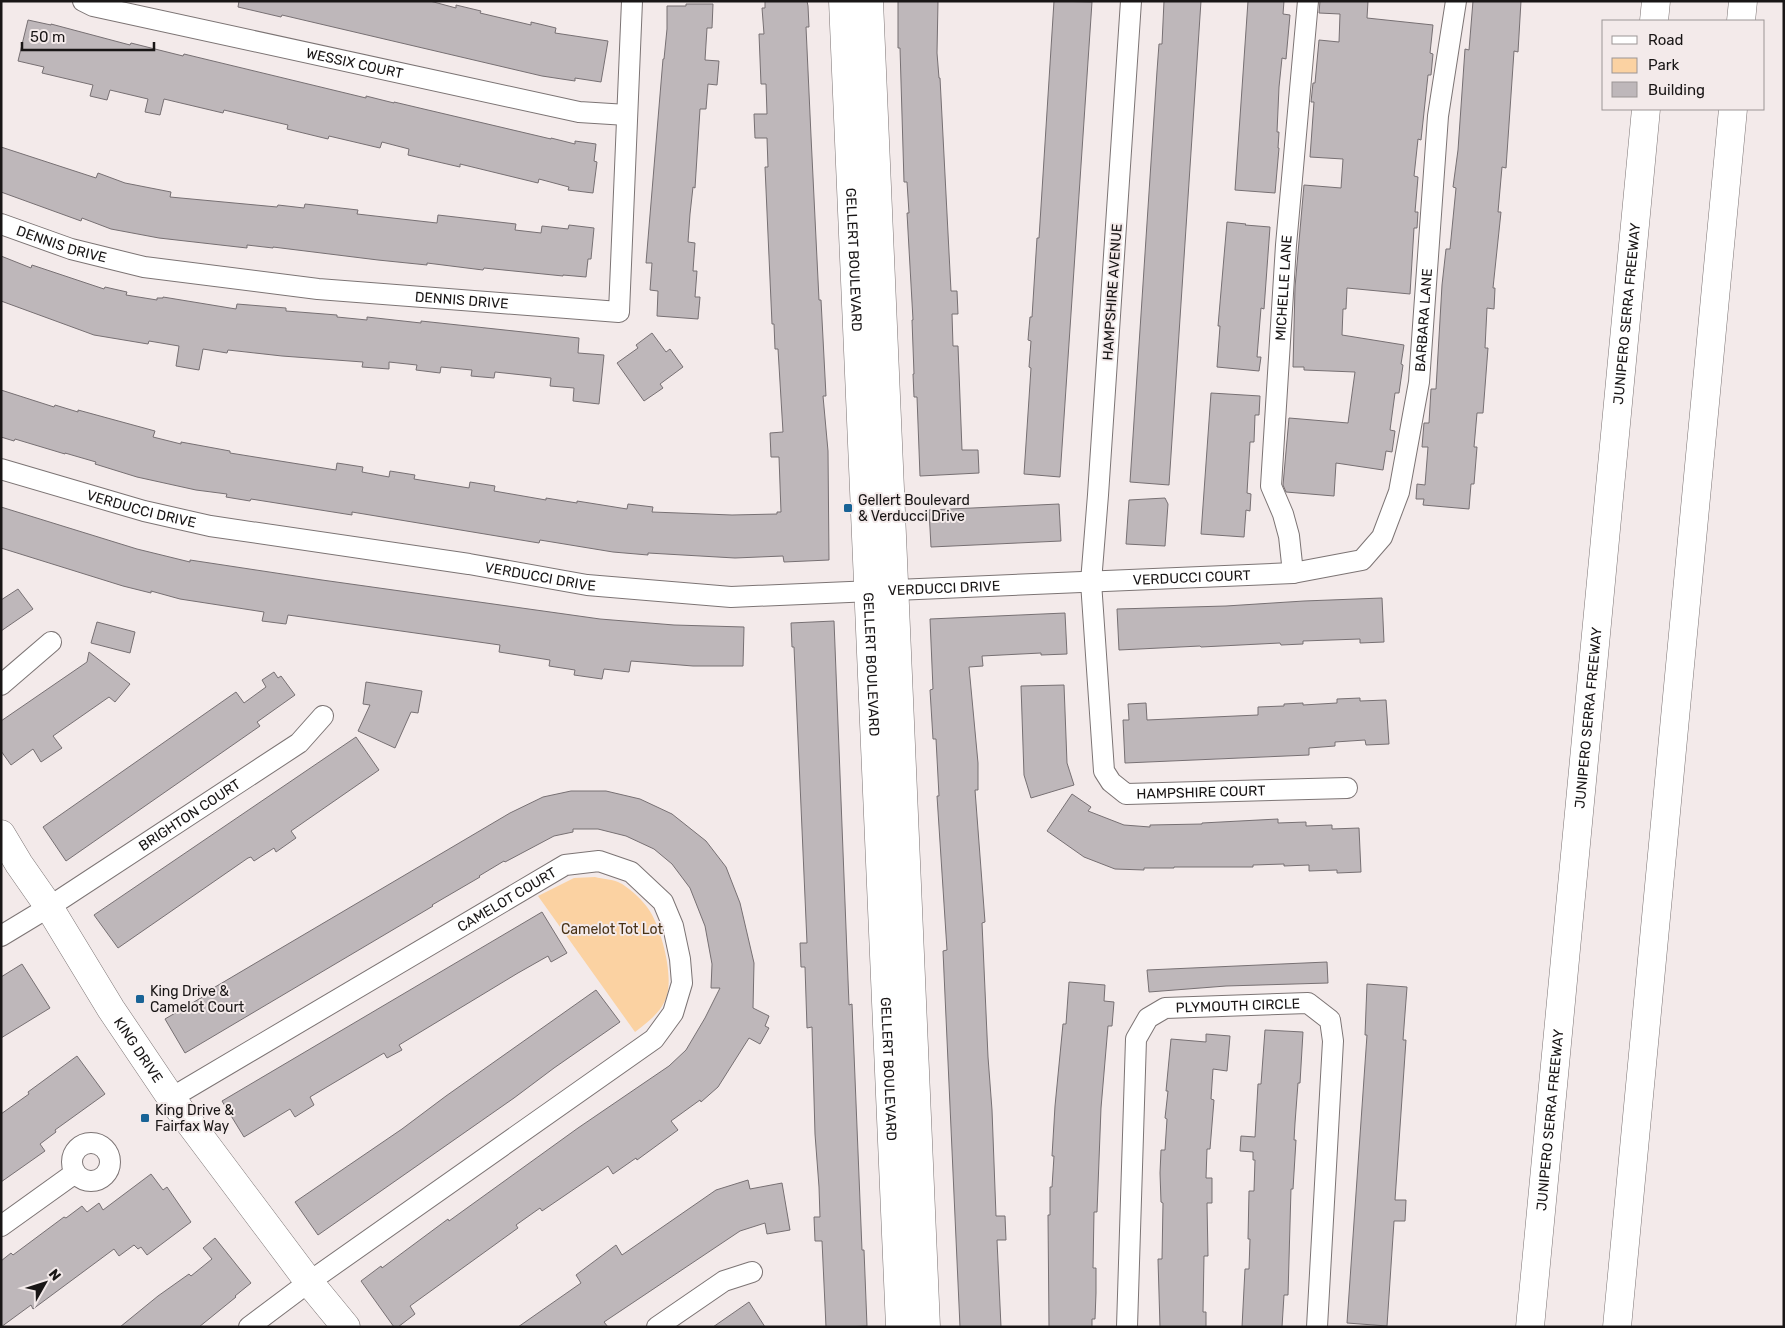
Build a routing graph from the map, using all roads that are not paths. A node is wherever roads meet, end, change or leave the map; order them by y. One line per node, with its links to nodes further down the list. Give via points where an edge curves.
1 (83, 1): 14 (street, WESSIX COURT, via 93,6 579,112)
2 (632, 1): 14 (street, DENNIS DRIVE)
3 (843, 1): 19 (main road, GELLERT BOULEVARD, via 844,54)
4 (869, 1): 19 (main road, GELLERT BOULEVARD)
5 (1131, 1): 18 (street, HAMPSHIRE AVENUE)
6 (1308, 1): 17 (street, MICHELLE LANE, via 1286,245 1271,486 1284,514)
7 (1456, 1): 17 (street, BARBARA LANE, via 1438,116 1419,382 1399,492 1382,537 1362,560)
8 (1656, 1): 10 (main road)
9 (1743, 1): 11 (main road)
10 (1654, 20)
11 (1741, 20)
12 (1646, 110): 39 (main road, JUNIPERO SERRA FREEWAY)
13 (1732, 110): 40 (main road)
14 (627, 115): 15 (street, DENNIS DRIVE, via 618,312 318,289 144,267 71,249)
15 (1, 224)
16 (1, 469): 19 (street, VERDUCCI DRIVE, via 185,522 588,585 731,597)
17 (1293, 572): 18 (street, VERDUCCI COURT)
18 (1091, 582): 19 (street, VERDUCCI DRIVE); 23 (street, HAMPSHIRE COURT, via 1104,771 1111,782 1126,794)
19 (882, 590): 35 (main road, GELLERT BOULEVARD); 36 (main road, GELLERT BOULEVARD)
20 (51, 642): 21 (street)
21 (1, 686)
22 (323, 716): 25 (street, BRIGHTON COURT, via 299,743)
23 (1347, 788)
24 (1, 834): 25 (main road, KING DRIVE)
25 (49, 907): 26 (street, BRIGHTON COURT); 27 (main road, KING DRIVE, via 111,1009)
26 (1, 936)
27 (171, 1098): 31 (main road, KING DRIVE); 31 (street, CAMELOT COURT, via 565,865 599,861 631,872 663,902 673,926 682,983 673,1013 654,1039)
28 (75, 1173): 29 (street)
29 (1, 1226)
30 (752, 1272): 34 (street, via 724,1281)
31 (309, 1282): 32 (street, CAMELOT COURT); 33 (main road, KING DRIVE)
32 (249, 1327)
33 (346, 1327)
34 (657, 1327)
35 (900, 1327)
36 (926, 1327)
37 (1127, 1327): 38 (street, PLYMOUTH CIRCLE, via 1136,1038 1148,1018 1165,1008 1308,1003 1330,1020 1333,1041)
38 (1317, 1327)
39 (1530, 1327)
40 (1616, 1327)

